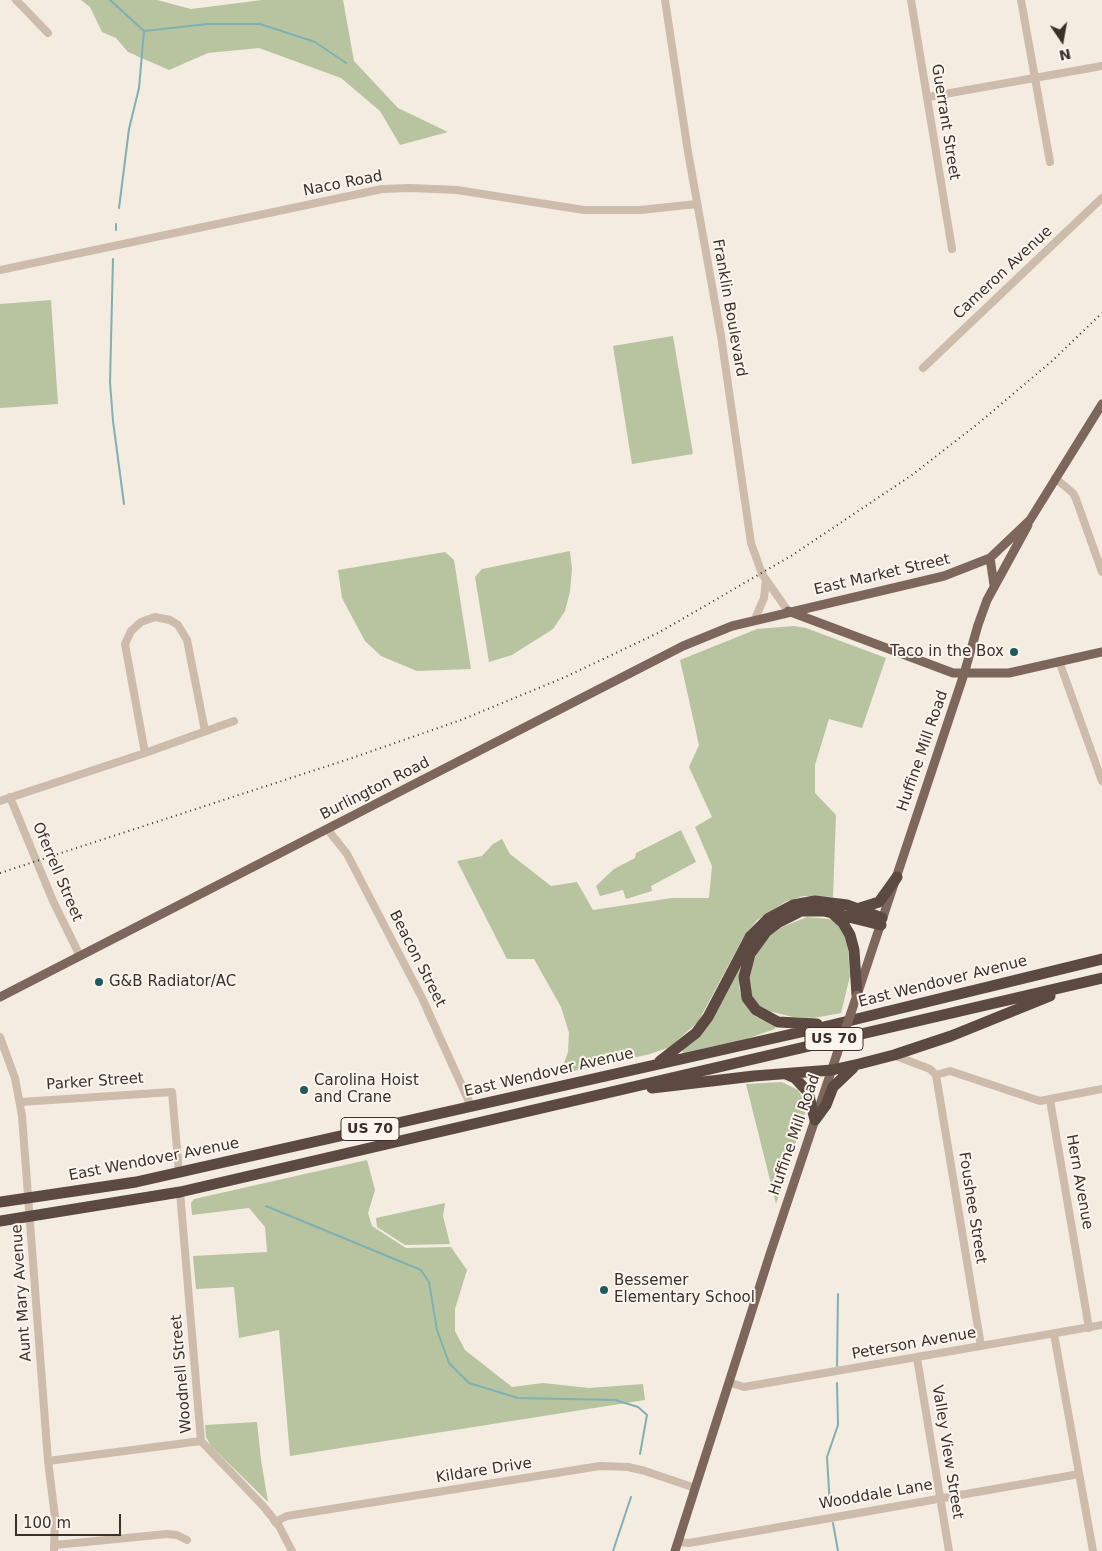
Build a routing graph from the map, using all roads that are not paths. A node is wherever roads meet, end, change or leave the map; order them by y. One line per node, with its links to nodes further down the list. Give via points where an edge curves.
1 (16, 0): 5 (street)
2 (665, 0): 11 (street, Franklin Boulevard)
3 (911, 0): 8 (street, Guerrant Street)
4 (1021, 0): 7 (street)
5 (48, 33)
6 (1102, 66): 7 (street)
7 (1036, 78): 8 (street); 9 (street)
8 (928, 97): 12 (street, Guerrant Street)
9 (1050, 162)
10 (1102, 198): 14 (street, Cameron Avenue)
11 (697, 204): 13 (street, Naco Road, via 640,210 584,210 457,190 382,189); 21 (street, Franklin Boulevard, via 721,336 751,543)
12 (952, 249)
13 (0, 270)
14 (923, 368)
15 (1102, 404): 16 (main road, East Market Street)
16 (1055, 478): 17 (main road, East Market Street); 19 (street, via 1073,493)
17 (1030, 520): 18 (main road, East Market Street); 20 (main road, Huffine Mill Road)
18 (994, 555): 20 (main road); 22 (main road); 23 (main road, East Market Street, via 944,576)
19 (1102, 572)
20 (1002, 573): 22 (main road, Huffine Mill Road)
21 (766, 580): 23 (street, Franklin Boulevard); 25 (street, via 764,598)
22 (994, 587): 28 (main road, Huffine Mill Road, via 978,625)
23 (788, 611): 24 (main road, East Market Street); 28 (main road, via 896,653)
24 (767, 616): 25 (main road, Burlington Road)
25 (755, 619): 36 (main road, Burlington Road, via 683,646)
26 (1102, 652): 27 (main road)
27 (1059, 661): 28 (main road, via 1008,673); 32 (street)
28 (964, 674): 37 (main road, Huffine Mill Road)
29 (234, 721): 30 (street)
30 (205, 731): 31 (street); 31 (street, via 187,640 178,625 170,620 156,617 141,622 131,631 125,644)
31 (145, 753): 34 (street)
32 (1098, 760): 33 (street)
33 (1102, 781)
34 (10, 798): 35 (street); 41 (street, Oferrell Street)
35 (0, 801)
36 (328, 830): 41 (main road, Burlington Road); 58 (street, Beacon Street, via 347,854 409,972)
37 (897, 877): 38 (highway, via 879,902); 40 (main road, Huffine Mill Road)
38 (858, 908): 40 (highway); 49 (highway, via 829,902 803,902 769,918 750,937 708,1017 696,1033)
39 (831, 913): 40 (highway); 44 (highway, via 850,935); 46 (highway, via 812,910 779,922 766,932 750,954 744,977 747,998 756,1010 766,1016 778,1022)
40 (882, 922): 44 (main road, Huffine Mill Road)
41 (80, 956): 45 (main road, Burlington Road)
42 (1102, 959): 46 (highway, East Wendover Avenue / US 70)
43 (1099, 979): 48 (highway); 55 (highway, East Wendover Avenue / US 70)
44 (857, 995): 51 (main road, Huffine Mill Road, bridge)
45 (0, 997)
46 (832, 1025): 49 (highway, East Wendover Avenue / US 70)
47 (0, 1037): 57 (street, Aunt Mary Avenue)
48 (894, 1055): 50 (highway); 53 (street, via 930,1069)
49 (654, 1065): 58 (highway, East Wendover Avenue / US 70)
50 (856, 1065): 51 (highway); 59 (highway, via 833,1087)
51 (832, 1070): 52 (highway); 59 (main road, Huffine Mill Road)
52 (786, 1074): 55 (highway); 59 (highway, via 795,1078 808,1092)
53 (936, 1075): 56 (street, via 950,1071 1019,1095 1040,1101); 69 (street, Foushee Street)
54 (1102, 1090): 56 (street)
55 (598, 1094): 61 (highway, East Wendover Avenue / US 70)
56 (1050, 1100): 67 (street, Hern Avenue)
57 (20, 1102): 60 (street, Parker Street, via 172,1092); 62 (street, Aunt Mary Avenue)
58 (471, 1106): 60 (highway, East Wendover Avenue / US 70)
59 (815, 1120): 71 (main road, Huffine Mill Road)
60 (179, 1172): 62 (highway, East Wendover Avenue / US 70, via 110,1187)
61 (180, 1192): 64 (highway, East Wendover Avenue / US 70); 72 (street, Woodnell Street)
62 (28, 1198): 63 (highway, East Wendover Avenue / US 70); 64 (street, Aunt Mary Avenue)
63 (0, 1202)
64 (30, 1217): 65 (highway, East Wendover Avenue / US 70); 73 (street, Aunt Mary Avenue)
65 (0, 1221)
66 (1102, 1325): 67 (street, Peterson Avenue)
67 (1089, 1328): 68 (street, Peterson Avenue)
68 (1054, 1334): 69 (street, Peterson Avenue); 74 (street)
69 (981, 1346): 70 (street, Peterson Avenue)
70 (917, 1358): 71 (street, Peterson Avenue, via 744,1387); 76 (street, Valley View Street)
71 (731, 1383): 75 (main road, Huffine Mill Road)
72 (201, 1440): 73 (street); 77 (street, Woodnell Street)
73 (48, 1461): 80 (street, Aunt Mary Avenue, via 55,1517)
74 (1079, 1474): 76 (street, Wooddale Lane); 83 (street)
75 (696, 1488): 77 (street, Kildare Drive, via 637,1469 600,1466 287,1516); 79 (main road, Huffine Mill Road)
76 (939, 1498): 79 (street, Wooddale Lane); 82 (street, Valley View Street)
77 (276, 1522): 81 (street, Woodnell Street)
78 (187, 1540): 80 (street, via 167,1534)
79 (677, 1547)
80 (54, 1548)
81 (292, 1551)
82 (949, 1551)
83 (1092, 1551)

